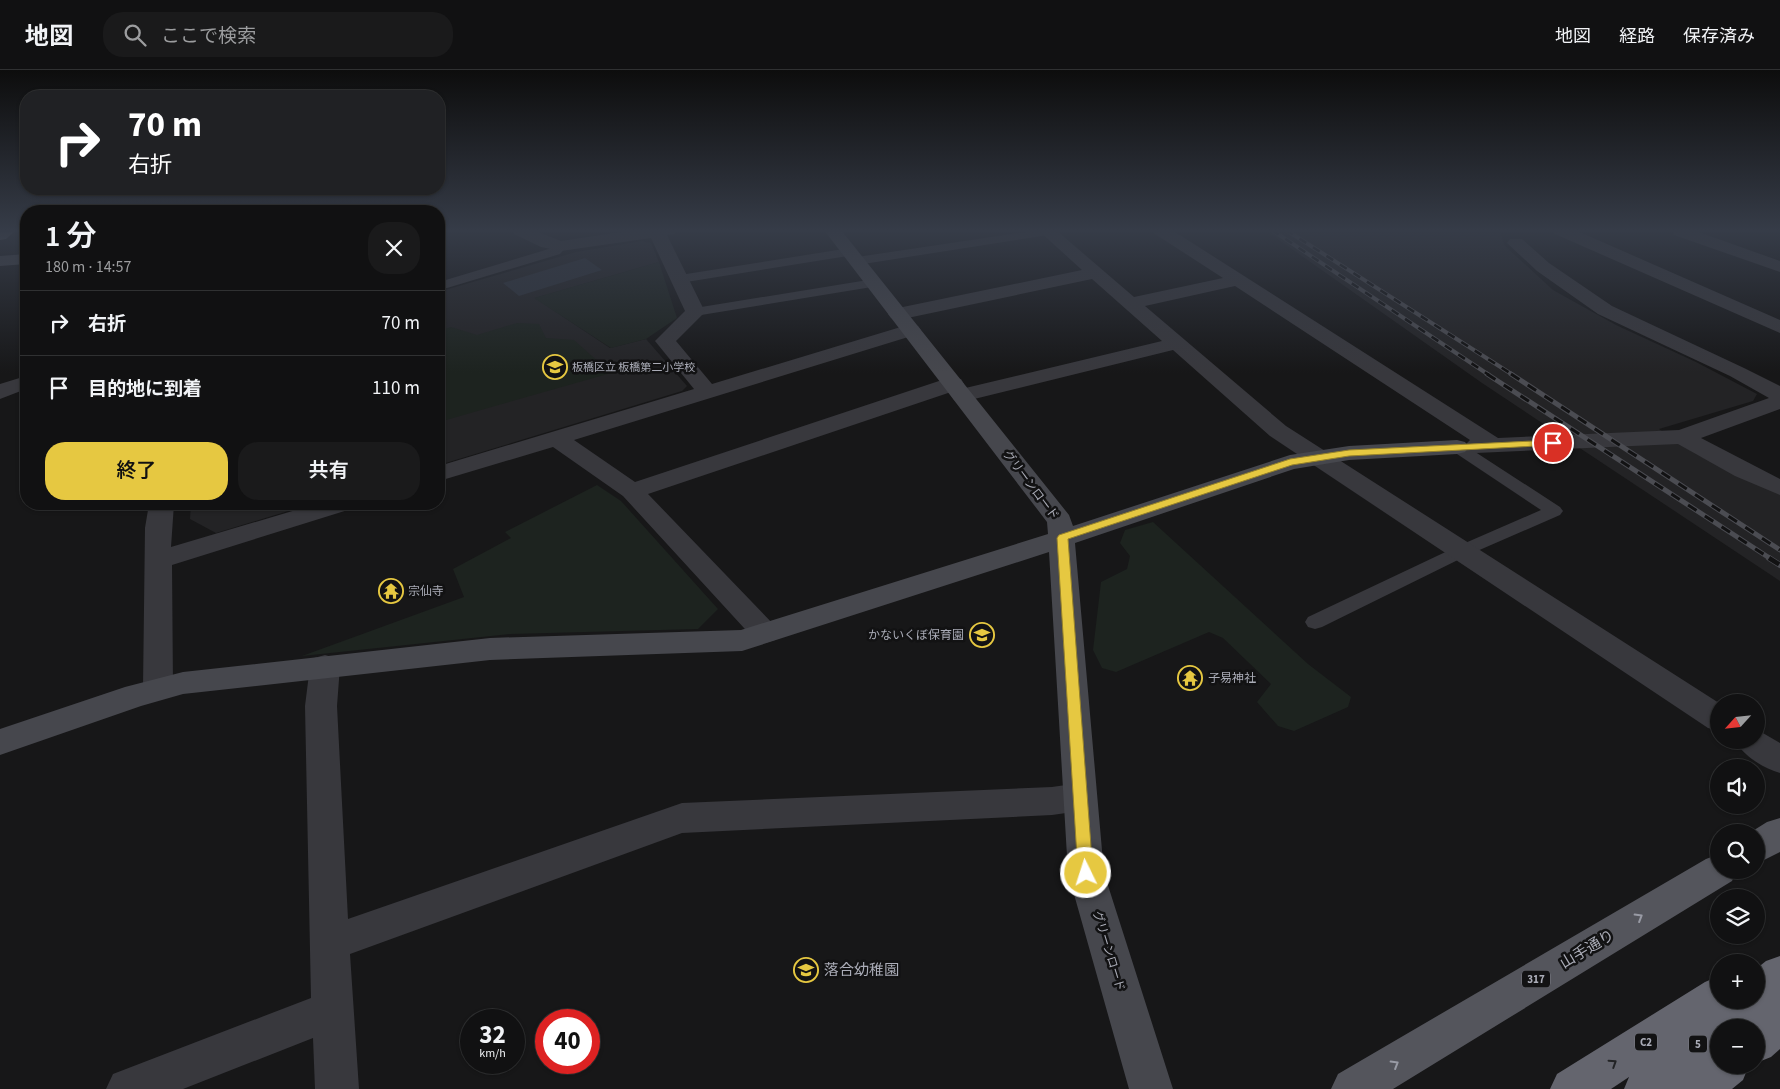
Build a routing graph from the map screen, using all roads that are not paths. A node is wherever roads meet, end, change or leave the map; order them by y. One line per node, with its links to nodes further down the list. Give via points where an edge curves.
1 (468, 278): 12 (lane)
2 (680, 278): 3 (lane); 14 (street)
3 (684, 278)
4 (792, 278): 14 (lane)
5 (870, 278): 15 (street, グリーンロード)
6 (1077, 278): 15 (street)
7 (1100, 278): 13 (street)
8 (1234, 278): 11 (street)
9 (1558, 278): 22 (street, via 1605,310)
10 (1668, 278): 16 (street)
11 (1238, 280): 13 (street); 26 (street)
12 (445, 284)
13 (1131, 303): 17 (street)
14 (695, 312): 21 (street, via 665,340)
15 (905, 322): 19 (street, グリーンロード); 21 (street)
16 (1780, 327)
17 (1177, 343): 19 (street); 28 (street, via 1278,430)
18 (20, 384): 20 (street)
19 (957, 390): 31 (street); 34 (street, グリーンロード, via 1060,521)
20 (0, 392)
21 (708, 392): 25 (street)
22 (1780, 394)
23 (1780, 401): 24 (street)
24 (1682, 437): 26 (street); 30 (street)
25 (556, 438): 29 (street); 31 (street)
26 (1494, 445): 27 (street)
27 (1457, 447): 28 (street); 35 (lane, via 1554,510)
28 (1319, 457): 34 (street, via 1290,462); 35 (street)
29 (445, 472)
30 (1780, 488)
31 (632, 491): 38 (street)
32 (160, 510): 36 (street)
33 (322, 510): 36 (street)
34 (1062, 538): 38 (street); 45 (street, グリーンロード)
35 (1462, 551): 37 (lane); 41 (street)
36 (159, 560): 40 (street)
37 (1315, 622)
38 (765, 633): 39 (street, via 742,640 490,648)
39 (324, 666): 40 (street); 49 (street, via 321,706)
40 (158, 688): 42 (street)
41 (1710, 713)
42 (0, 742)
43 (1764, 749): 44 (street)
44 (1780, 760)
45 (1080, 796): 49 (street, via 682,818); 65 (street, グリーンロード, via 1086,873)
46 (1780, 833): 47 (main road)
47 (1765, 842)
48 (1710, 875): 66 (main road, 山手通り / 317, one-way to 48)
49 (330, 943): 57 (street)
50 (1780, 957): 51 (highway)
51 (1765, 966)
52 (1780, 975): 53 (highway)
53 (1765, 988)
54 (1780, 997): 58 (highway)
55 (1710, 1002): 67 (highway, C2, one-way to 55)
56 (1740, 1009): 69 (highway, 5)
57 (332, 1010): 63 (street); 64 (street)
58 (1745, 1019)
59 (1780, 1022): 60 (highway)
60 (1765, 1034)
61 (1710, 1041): 68 (highway)
62 (1717, 1074): 70 (highway)
63 (128, 1089)
64 (337, 1089)
65 (1151, 1089)
66 (1353, 1089)
67 (1572, 1089)
68 (1631, 1089)
69 (1646, 1089)
70 (1699, 1089)

